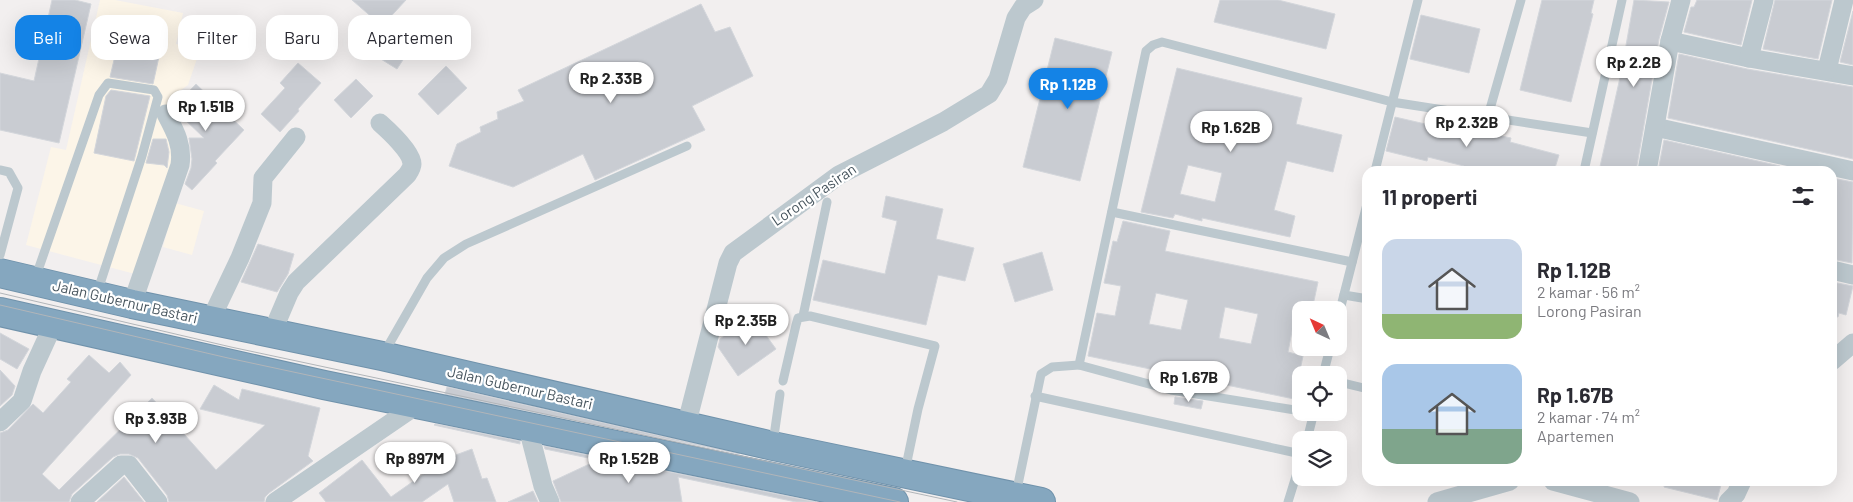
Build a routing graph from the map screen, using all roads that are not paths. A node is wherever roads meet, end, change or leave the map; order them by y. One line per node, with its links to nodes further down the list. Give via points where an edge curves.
1 (1034, 0): 60 (street, Lorong Pasiran, via 1023,7 1016,18 998,79 989,94 943,122 840,174 733,253)
2 (1418, 0): 12 (lane)
3 (1521, 0): 14 (lane)
4 (1622, 0): 17 (lane)
5 (1681, 0): 8 (street)
6 (1764, 0): 9 (street)
7 (1844, 0): 10 (street)
8 (1670, 41): 9 (street); 16 (street)
9 (1749, 58): 10 (street)
10 (1827, 70): 11 (street)
11 (1853, 76)
12 (1392, 102): 14 (lane); 20 (lane); 28 (lane, via 1162,42 1153,45 1146,51)
13 (166, 114): 40 (street, via 177,133 181,160)
14 (1488, 116): 17 (lane)
15 (380, 123): 45 (street, via 410,155 411,169 296,282)
16 (1655, 127): 22 (street); 23 (street)
17 (1592, 133): 21 (lane)
18 (296, 137): 43 (street, via 263,178 262,203)
19 (688, 146): 48 (lane, via 466,244 444,258 427,278)
20 (1376, 166)
21 (1585, 166)
22 (1648, 166)
23 (1830, 166)
24 (1837, 167): 26 (street)
25 (0, 170): 30 (lane, via 8,172 18,188)
26 (1853, 171)
27 (827, 202): 42 (lane)
28 (1112, 212): 31 (lane); 50 (lane)
29 (1362, 228): 31 (lane)
30 (0, 256)
31 (1352, 262): 36 (lane)
32 (1837, 271): 34 (street)
33 (0, 274): 35 (highway, Jalan Gubernur Bastari)
34 (1853, 275)
35 (34, 281): 37 (highway, Jalan Gubernur Bastari); 37 (lane, via 99,95 108,83 154,90 158,97 142,156)
36 (1344, 295): 38 (lane); 39 (lane)
37 (97, 296): 40 (highway, Jalan Gubernur Bastari)
38 (1362, 298)
39 (1342, 301)
40 (132, 304): 43 (highway, Jalan Gubernur Bastari)
41 (0, 312): 44 (highway)
42 (803, 316): 51 (lane, via 798,318); 64 (lane, via 935,346)
43 (210, 321): 45 (highway, Jalan Gubernur Bastari)
44 (53, 325): 53 (highway); 59 (street, via 22,401)
45 (272, 333): 47 (highway, Jalan Gubernur Bastari)
46 (1853, 343): 49 (street)
47 (333, 346): 48 (highway, Jalan Gubernur Bastari); 53 (highway)
48 (382, 356): 60 (highway, Jalan Gubernur Bastari)
49 (1837, 357)
50 (1079, 365): 56 (lane, via 1046,370 1041,374); 58 (lane, via 1171,390)
51 (783, 381)
52 (1347, 384): 54 (lane)
53 (324, 385): 57 (highway)
54 (1362, 388)
55 (780, 394): 62 (lane)
56 (1035, 396): 63 (lane); 69 (lane)
57 (417, 405): 61 (highway); 72 (street)
58 (1292, 410)
59 (0, 422)
60 (686, 426): 62 (highway, Jalan Gubernur Bastari)
61 (528, 428): 73 (street); 74 (highway)
62 (773, 446): 64 (highway, Jalan Gubernur Bastari)
63 (1292, 452)
64 (904, 474): 69 (highway, Jalan Gubernur Bastari)
65 (1293, 486): 75 (lane)
66 (1493, 486): 76 (street)
67 (1740, 486): 78 (street)
68 (1575, 490): 77 (street)
69 (1028, 499)
70 (80, 502): 71 (street, via 125,464)
71 (158, 502)
72 (275, 502)
73 (550, 502)
74 (894, 502)
75 (1288, 502)
76 (1437, 502)
77 (1630, 502)
78 (1728, 502)

